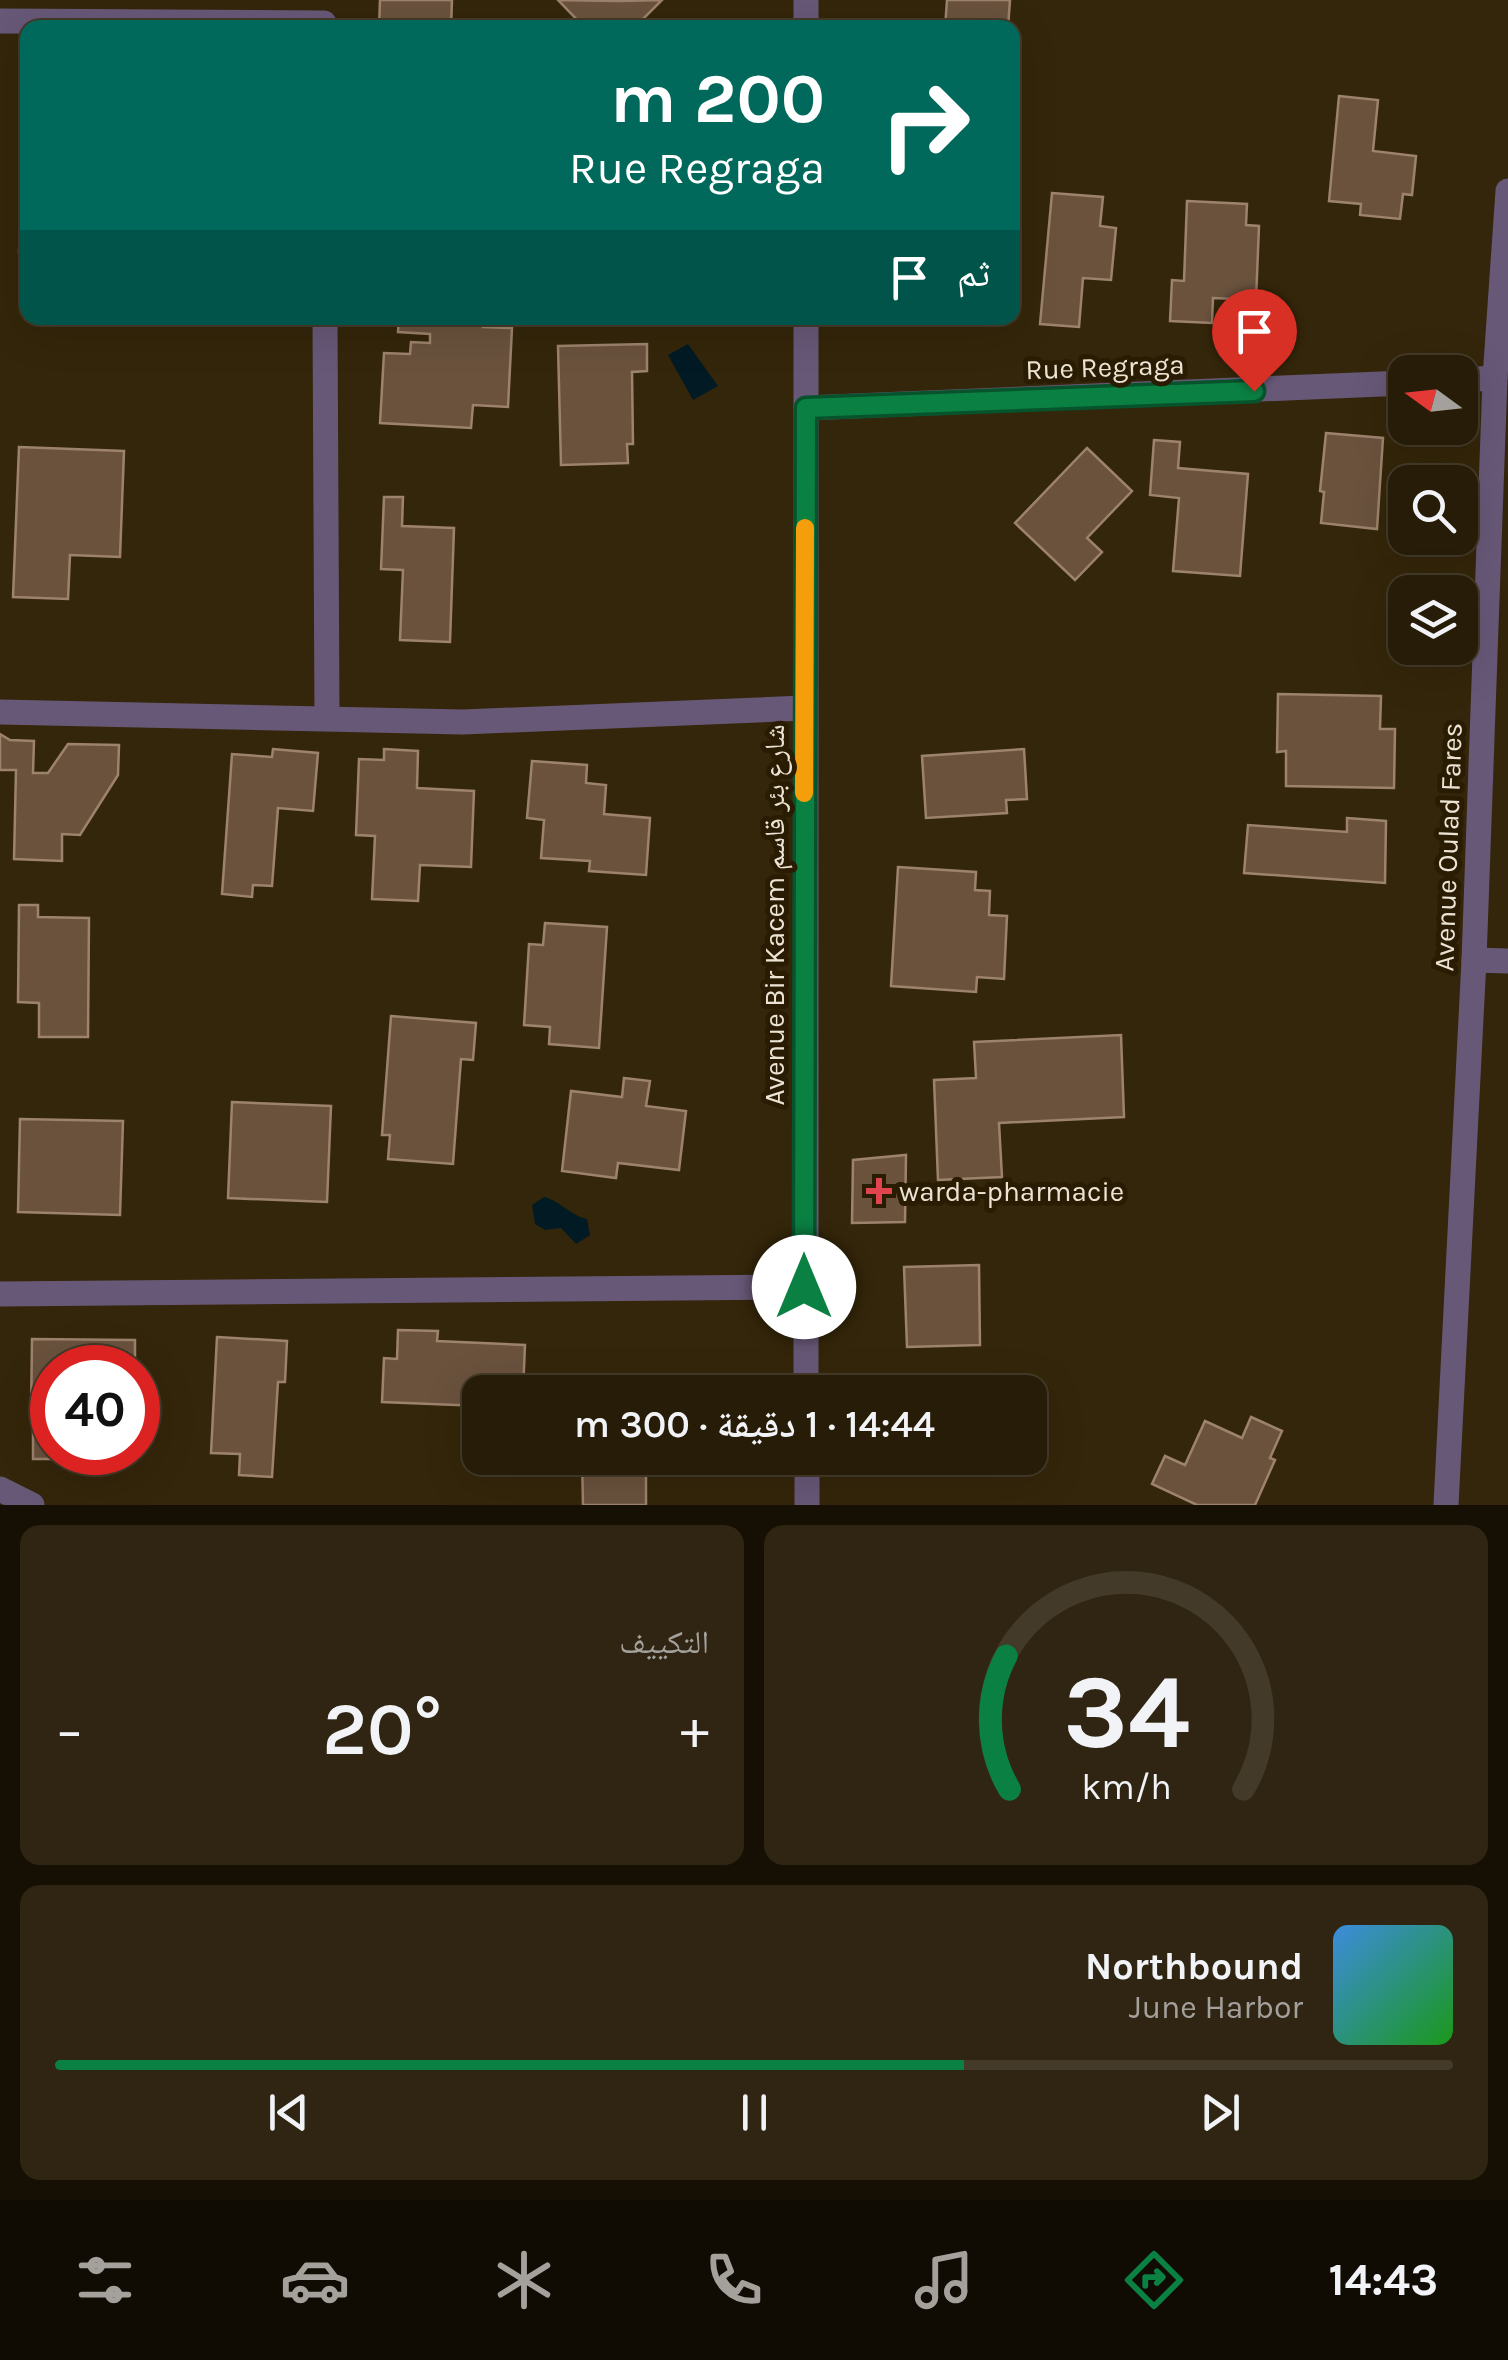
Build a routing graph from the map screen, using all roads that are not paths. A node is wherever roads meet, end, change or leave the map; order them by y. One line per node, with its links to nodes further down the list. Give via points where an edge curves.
1 (324, 17): 2 (street)
2 (81, 20)
3 (1508, 190): 4 (street, Avenue Oulad Fares)
4 (1506, 271): 7 (street, Avenue Oulad Fares)
5 (326, 325): 14 (street)
6 (806, 325): 10 (street, Avenue Bir Kacem شارع بئر قاسم)
7 (1495, 378): 8 (street); 11 (street, Avenue Oulad Fares)
8 (1478, 379)
9 (1388, 384): 10 (street, Rue Regraga)
10 (806, 408): 12 (street, Avenue Bir Kacem شارع بئر قاسم)
11 (1499, 526): 15 (street, Avenue Oulad Fares)
12 (804, 708): 14 (street, via 463,722); 17 (street, Avenue Bir Kacem شارع بئر قاسم)
13 (0, 712): 14 (street)
14 (327, 718)
15 (1474, 960): 16 (street); 24 (street, Avenue Oulad Fares)
16 (1508, 961)
17 (804, 1287): 18 (street); 19 (street, Avenue Bir Kacem شارع بئر قاسم)
18 (0, 1294)
19 (806, 1375)
20 (807, 1475): 23 (street)
21 (0, 1489): 22 (street)
22 (32, 1505)
23 (807, 1505)
24 (1446, 1505)

